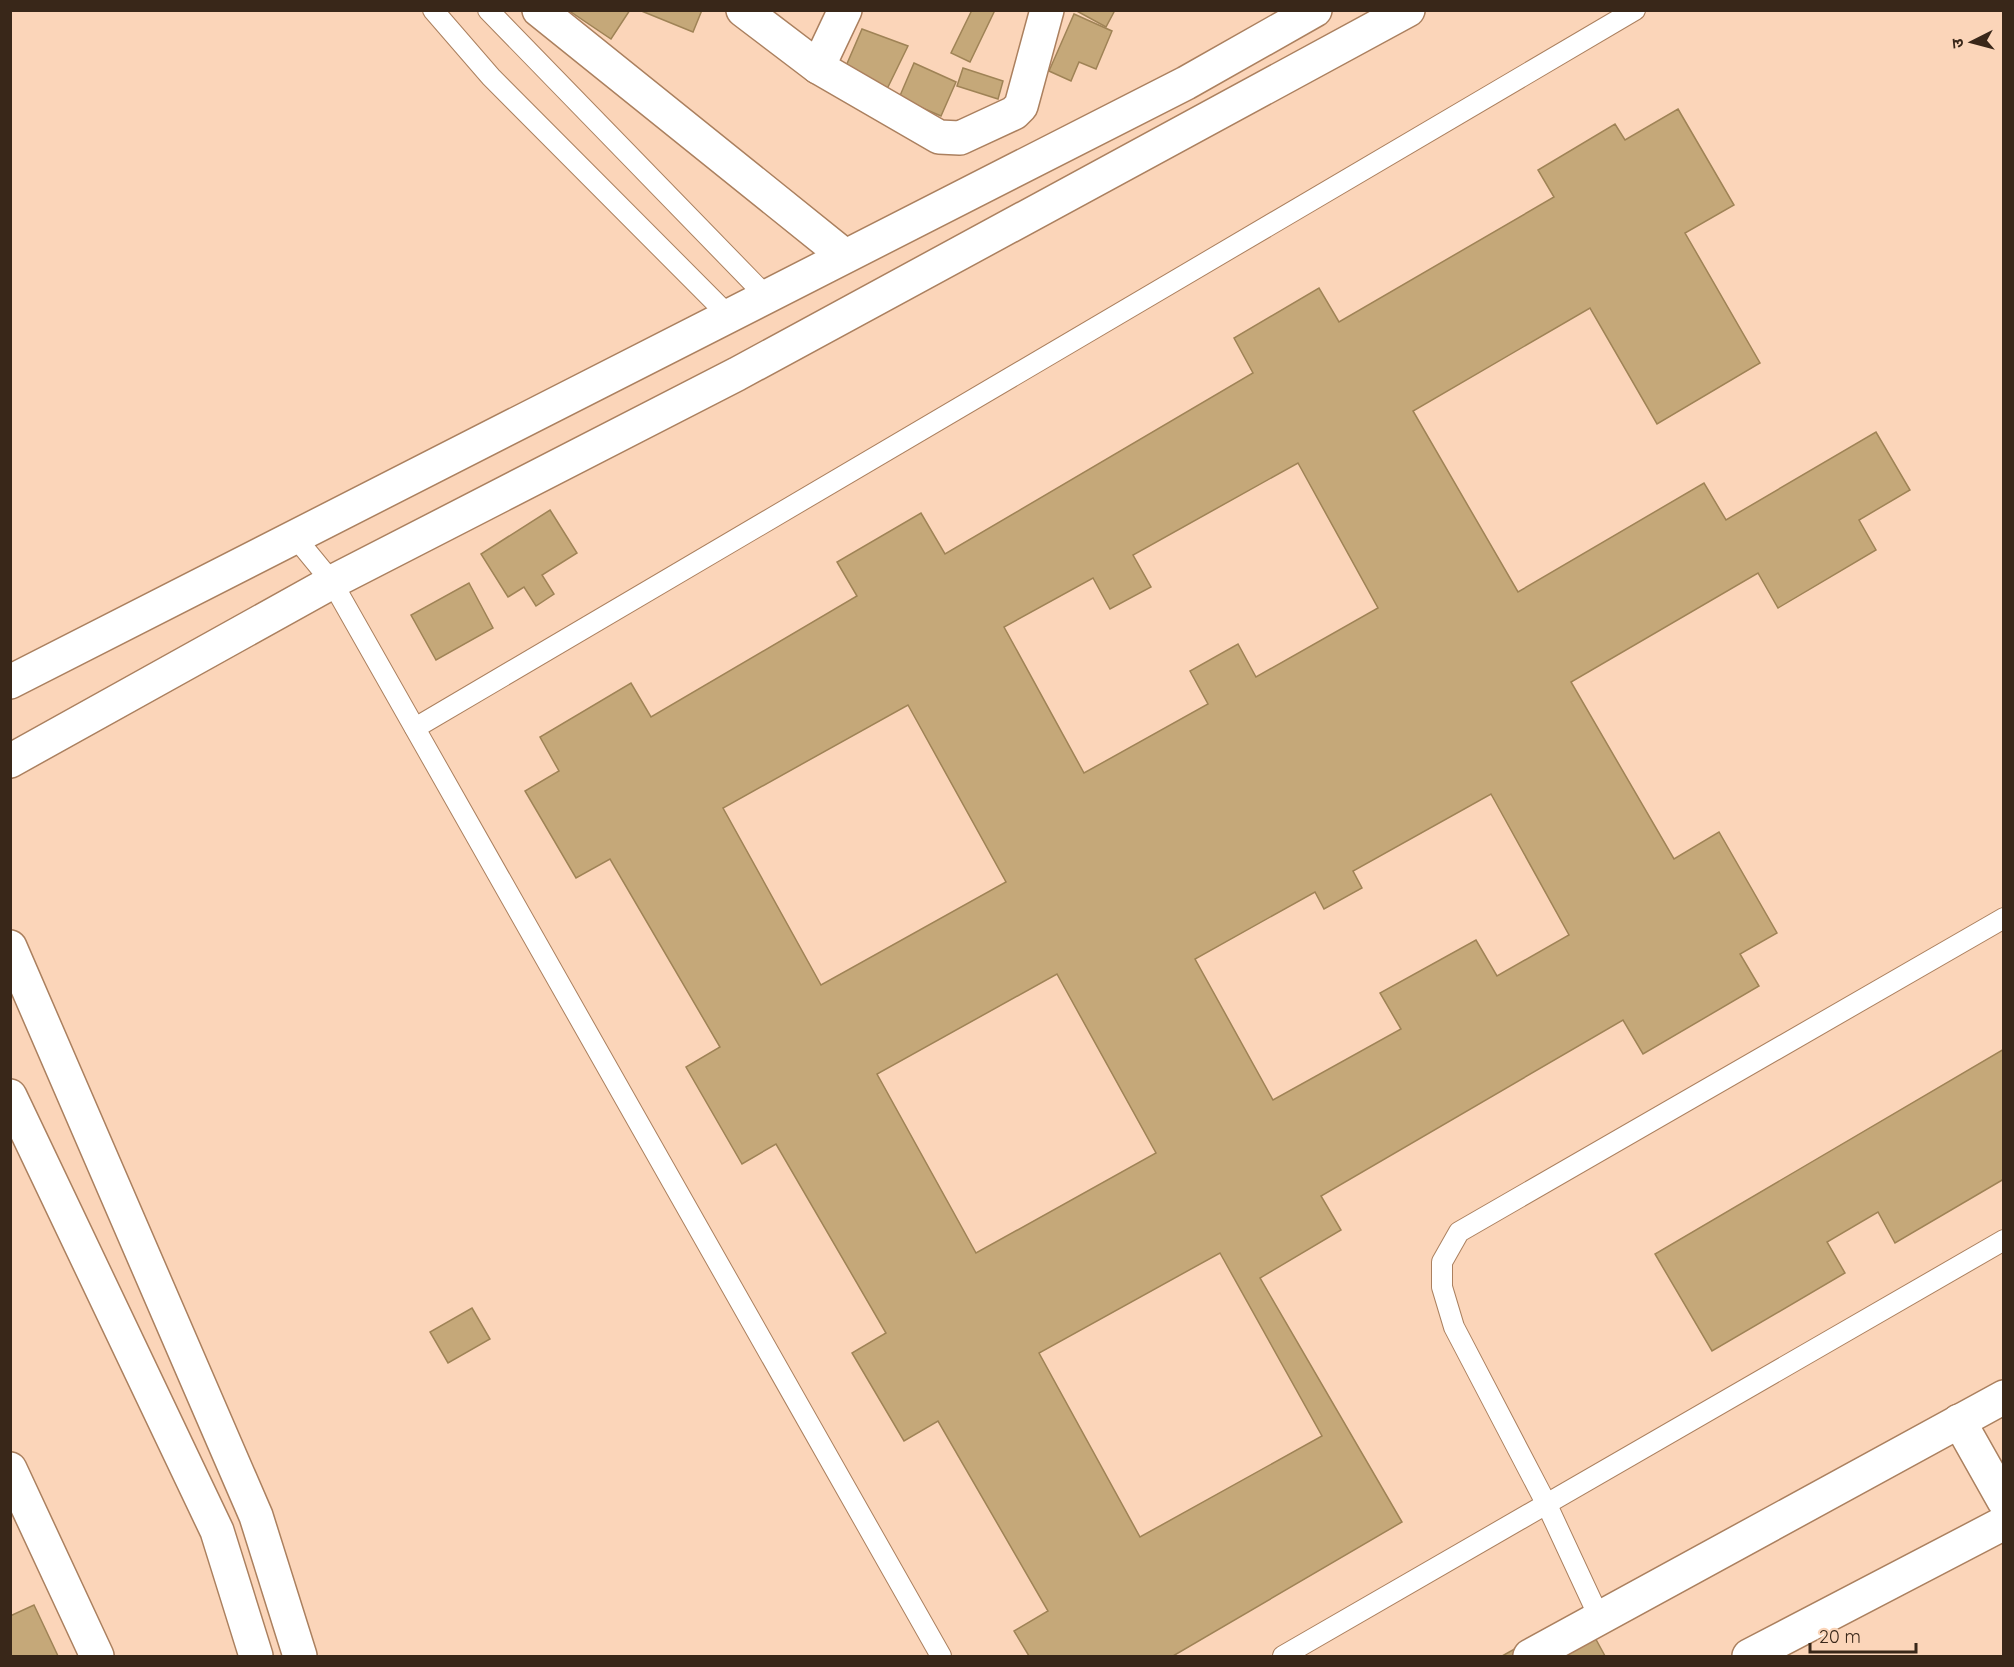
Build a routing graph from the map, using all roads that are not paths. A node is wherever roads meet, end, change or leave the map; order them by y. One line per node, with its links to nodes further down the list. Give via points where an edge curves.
1 (433, 10): 15 (lane, via 491,76)
2 (488, 10): 14 (lane)
3 (539, 10): 13 (street)
4 (743, 10): 10 (street)
5 (845, 10): 10 (street)
6 (1047, 10): 10 (street, via 1021,106 960,138 939,137)
7 (1315, 10): 11 (street, via 1186,83)
8 (1408, 10): 12 (street)
9 (1635, 10): 19 (lane)
10 (818, 67)
11 (1072, 140): 12 (street); 13 (street)
12 (1092, 182): 17 (street, via 736,374)
13 (845, 256): 14 (street)
14 (766, 296): 15 (street)
15 (729, 316): 16 (street)
16 (295, 537): 17 (lane); 18 (street)
17 (332, 582): 19 (lane); 20 (street)
18 (10, 682)
19 (416, 728): 35 (lane)
20 (10, 760)
21 (2004, 918): 29 (lane, via 1460,1232 1442,1262 1442,1287 1454,1327)
22 (10, 947): 34 (street, via 256,1516)
23 (10, 1096): 33 (street, via 217,1531)
24 (2004, 1240): 29 (lane)
25 (2004, 1397): 26 (street)
26 (1959, 1421): 28 (street); 31 (street)
27 (10, 1469): 32 (street)
28 (2004, 1501)
29 (1547, 1505): 31 (lane); 36 (lane)
30 (2004, 1524): 38 (street)
31 (1600, 1618): 37 (street)
32 (97, 1656)
33 (256, 1656)
34 (300, 1656)
35 (941, 1656)
36 (1283, 1656)
37 (1530, 1656)
38 (1749, 1656)

